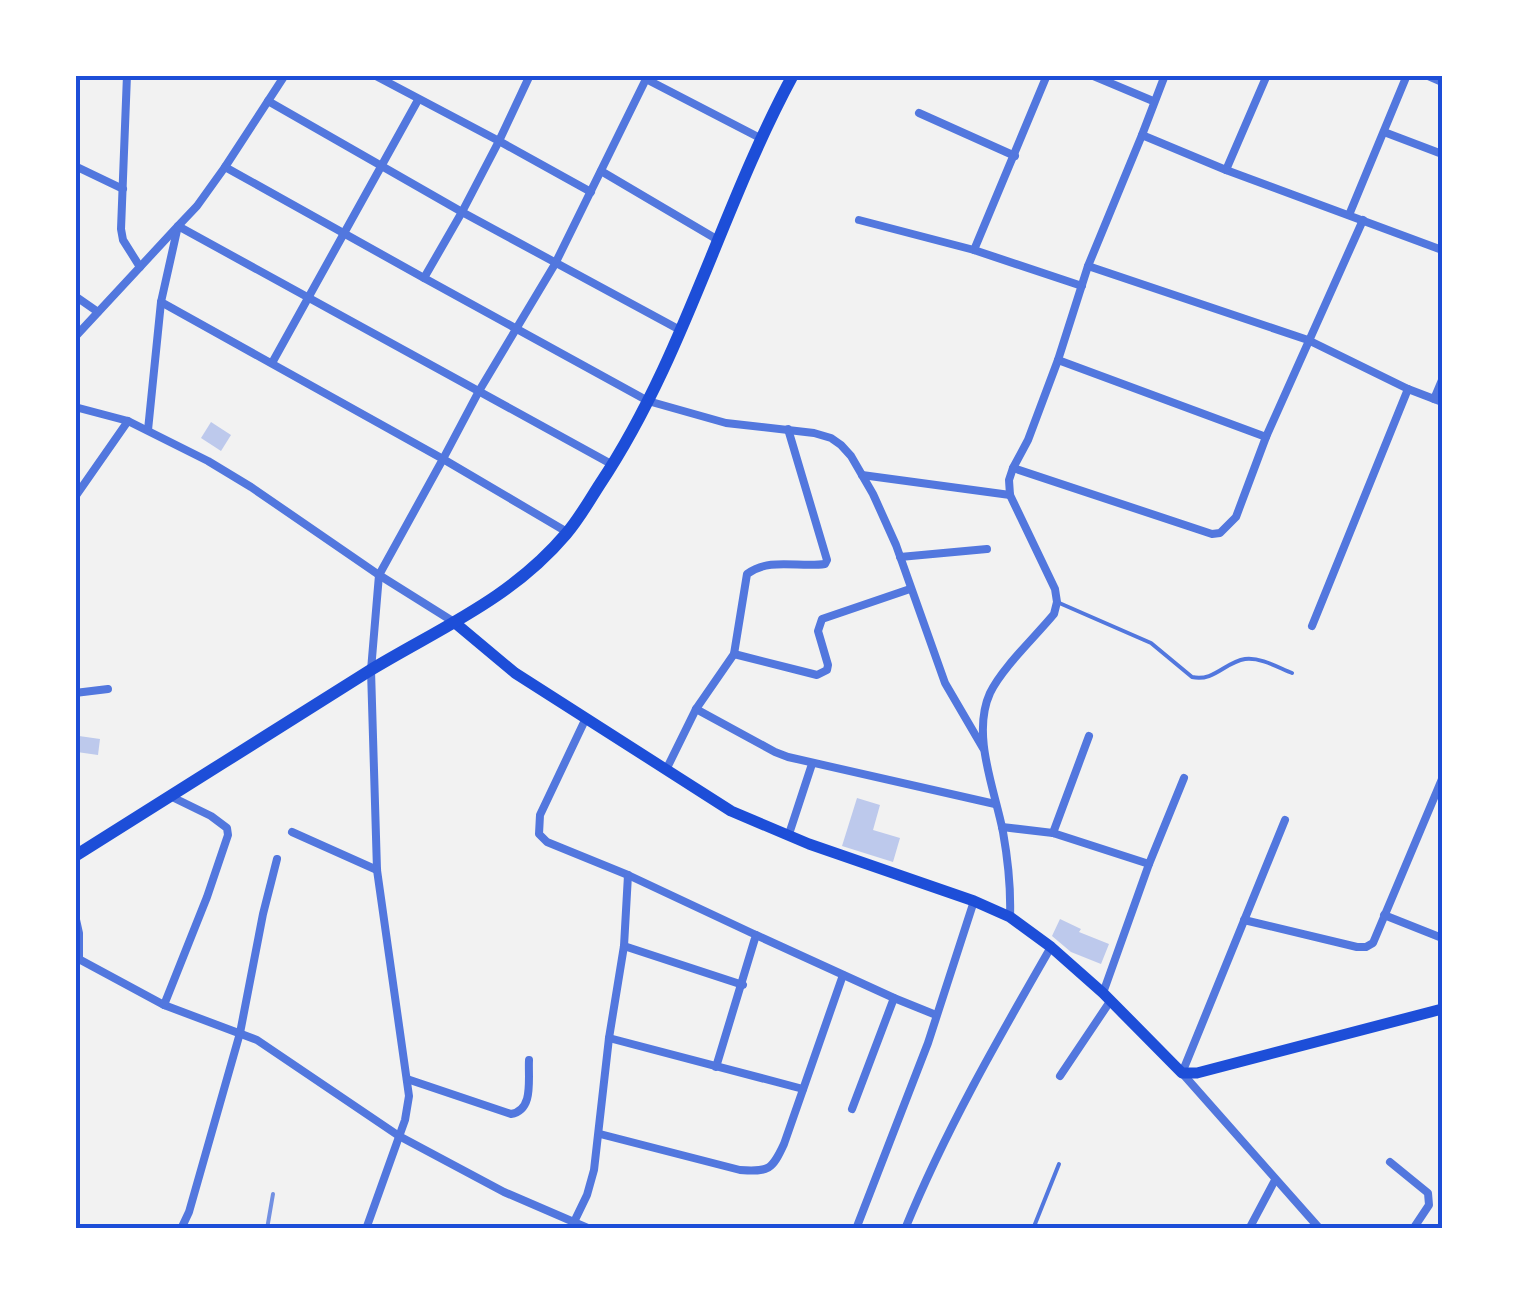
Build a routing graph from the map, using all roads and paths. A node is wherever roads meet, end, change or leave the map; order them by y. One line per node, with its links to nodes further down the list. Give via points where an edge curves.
1 (127, 75): 30 (street)
2 (285, 75): 17 (street)
3 (374, 75): 15 (street)
4 (530, 75): 22 (street)
5 (632, 75): 13 (street)
6 (793, 75): 21 (main road)
7 (1047, 75): 24 (street)
8 (1092, 75): 16 (street)
9 (1165, 75): 16 (street)
10 (1407, 75): 19 (street)
11 (1426, 75): 14 (street)
12 (1263, 76): 28 (street)
13 (647, 77): 21 (street); 29 (street)
14 (1442, 82)
15 (418, 100): 22 (street); 26 (street)
16 (1153, 101): 20 (street)
17 (268, 102): 26 (street); 27 (street)
18 (919, 113): 24 (street)
19 (1384, 132): 23 (street); 33 (street)
20 (1142, 135): 28 (street); 42 (street)
21 (762, 139): 38 (main road)
22 (499, 141): 31 (street); 32 (street)
23 (1442, 154)
24 (1015, 156): 39 (street)
25 (75, 166): 30 (street)
26 (382, 166): 32 (street); 37 (street)
27 (225, 167): 36 (street); 37 (street)
28 (1226, 170): 33 (street)
29 (602, 171): 31 (street); 38 (street)
30 (123, 189): 43 (street, via 123,240)
31 (591, 192): 41 (street)
32 (462, 212): 41 (street); 44 (street)
33 (1349, 215): 35 (street)
34 (859, 220): 39 (street)
35 (1363, 220): 40 (street); 53 (street)
36 (178, 226): 43 (street); 47 (street); 48 (street)
37 (344, 233): 44 (street); 47 (street)
38 (719, 240): 51 (main road)
39 (974, 250): 45 (street)
40 (1442, 250)
41 (555, 264): 50 (street); 51 (street)
42 (1088, 266): 45 (street); 53 (street)
43 (140, 267): 49 (street)
44 (424, 278): 50 (street)
45 (1082, 286): 54 (street)
46 (75, 296): 49 (street)
47 (308, 298): 55 (street); 58 (street)
48 (161, 302): 55 (street); 64 (street)
49 (98, 312): 52 (street)
50 (518, 329): 58 (street); 59 (street)
51 (680, 330): 59 (main road)
52 (75, 338)
53 (1308, 340): 57 (street); 65 (street)
54 (1058, 360): 65 (street); 68 (street)
55 (272, 363): 66 (street)
56 (1442, 380): 60 (street)
57 (1408, 389): 60 (street); 79 (street)
58 (479, 391): 66 (street); 67 (street)
59 (648, 401): 63 (street, via 726,422); 67 (main road)
60 (1438, 401)
61 (75, 407): 62 (street)
62 (128, 421): 64 (street); 71 (street)
63 (788, 429): 69 (street, via 831,438); 80 (street, via 827,560 819,566 759,566 747,574)
64 (148, 430): 75 (street, via 251,486)
65 (1266, 437): 68 (street, via 1236,517 1212,534)
66 (443, 459): 72 (street); 75 (street)
67 (613, 465): 72 (main road)
68 (1013, 468): 70 (street)
69 (862, 475): 70 (street); 74 (street)
70 (1010, 495): 77 (street)
71 (75, 498)
72 (568, 532): 78 (main road, via 530,573)
73 (987, 549): 74 (street)
74 (900, 557): 76 (street)
75 (379, 575): 78 (street); 81 (street)
76 (910, 590): 80 (street, via 822,618 818,631 828,665 823,674); 88 (street, via 945,683)
77 (1057, 602): 82 (lane, via 1151,643 1192,677 1210,678 1243,659); 88 (street, via 988,696)
78 (454, 622): 81 (main road); 86 (main road, via 515,673)
79 (1312, 626)
80 (734, 654): 85 (street)
81 (371, 670): 93 (main road); 103 (street)
82 (1292, 674)
83 (108, 690): 84 (street)
84 (75, 692)
85 (696, 709): 89 (street, via 775,752); 90 (street)
86 (586, 718): 90 (main road); 104 (street, via 540,815 539,834)
87 (1089, 736): 99 (street)
88 (985, 751): 94 (street)
89 (812, 764): 94 (street); 98 (street)
90 (667, 768): 98 (main road, via 731,811)
91 (1184, 778): 102 (street)
92 (1442, 779): 107 (street)
93 (170, 796): 100 (main road); 119 (street, via 220,822 228,835)
94 (995, 804): 96 (street)
95 (1284, 820): 109 (street)
96 (1002, 827): 99 (street); 108 (street)
97 (292, 832): 103 (street)
98 (788, 834): 105 (main road)
99 (1053, 834): 102 (street)
100 (75, 856)
101 (277, 858): 122 (street)
102 (1148, 864): 117 (street)
103 (377, 870): 128 (street)
104 (628, 876): 110 (street); 112 (street)
105 (974, 901): 108 (main road); 121 (street)
106 (75, 914): 114 (street)
107 (1384, 915): 109 (street, via 1366,947); 111 (street)
108 (1010, 917): 113 (main road)
109 (1244, 920): 126 (street)
110 (756, 935): 115 (street); 116 (street)
111 (1442, 938)
112 (624, 946): 116 (street); 123 (street)
113 (1051, 947): 117 (main road); 141 (street, via 946,1137)
114 (77, 959): 119 (street)
115 (843, 975): 118 (street); 129 (street)
116 (743, 984): 125 (street)
117 (1107, 996): 126 (main road); 127 (street)
118 (894, 998): 121 (street); 130 (street)
119 (164, 1005): 122 (street)
120 (1442, 1009): 126 (main road)
121 (936, 1015): 140 (street)
122 (240, 1032): 132 (street); 137 (street)
123 (609, 1038): 125 (street); 131 (street)
124 (529, 1060): 128 (street, via 528,1098 517,1114)
125 (716, 1066): 129 (street)
126 (1182, 1073): 135 (street)
127 (1060, 1076)
128 (407, 1079): 132 (street)
129 (803, 1089): 131 (street, via 776,1160 763,1172)
130 (852, 1109)
131 (600, 1134): 136 (street)
132 (399, 1136): 136 (street); 138 (street)
133 (1390, 1162): 145 (street, via 1428,1193 1429,1205)
134 (1059, 1164): 142 (lane)
135 (1275, 1180): 143 (street); 144 (street)
136 (574, 1222): 139 (street)
137 (180, 1229)
138 (366, 1229)
139 (590, 1229)
140 (856, 1229)
141 (906, 1229)
142 (1033, 1229)
143 (1250, 1229)
144 (1320, 1229)
145 (1414, 1229)

